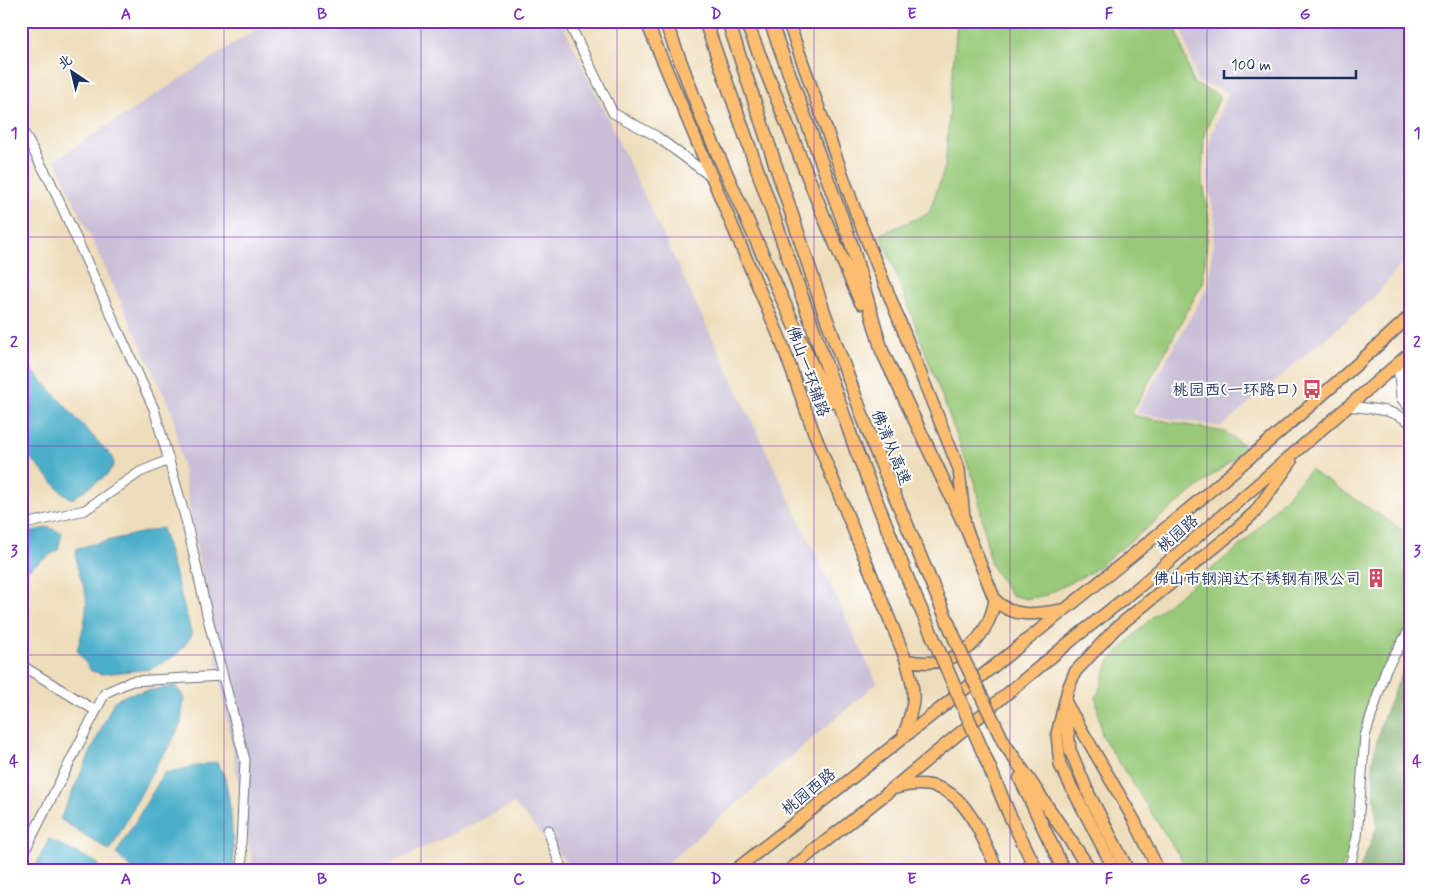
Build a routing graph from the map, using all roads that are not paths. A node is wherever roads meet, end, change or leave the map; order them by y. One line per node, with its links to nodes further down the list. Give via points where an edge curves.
1 (568, 21): 10 (street, via 613,113 656,136)
2 (646, 21): 10 (main road, 佛山一环辅路)
3 (665, 21): 18 (highway, via 703,121 814,370)
4 (705, 21): 18 (highway)
5 (728, 21): 32 (highway, 佛清从高速, bridge, via 824,312 873,444 963,658)
6 (746, 21): 12 (highway, via 824,217)
7 (770, 21): 12 (highway, via 851,243)
8 (788, 21): 22 (main road, via 856,214 959,469)
9 (21, 128): 20 (street, via 50,183 154,409)
10 (710, 176): 26 (main road, 佛山一环辅路, via 781,341 813,430)
11 (1410, 316): 24 (main road, 桃园路, via 1331,389)
12 (882, 351): 22 (highway)
13 (1410, 353): 14 (main road, 桃园路)
14 (1398, 363): 15 (main road, 桃园路); 16 (street, via 1401,398)
15 (1348, 406): 17 (street, via 1387,410); 19 (main road, 桃园路)
16 (1410, 410)
17 (1410, 423)
18 (848, 432): 43 (highway, bridge, via 912,589)
19 (1304, 445): 29 (main road, via 1255,512 1115,629 1074,672); 33 (main road, 桃园路, via 1139,587)
20 (169, 460): 21 (street, via 140,472 85,510); 28 (street)
21 (21, 526)
22 (965, 526): 23 (main road)
23 (995, 600): 24 (main road, via 1003,608 1017,613); 26 (main road, via 982,634 968,650 931,663)
24 (1063, 609): 31 (main road, 桃园路)
25 (1410, 629): 49 (street, via 1386,669 1366,736 1357,837)
26 (906, 660): 31 (main road, 佛山一环辅路, via 915,691 914,708)
27 (21, 665): 30 (street)
28 (223, 676): 30 (street, via 132,681 105,693); 38 (street, via 245,760)
29 (1066, 703): 34 (main road, via 1070,750); 46 (main road, via 1057,734 1060,766); 48 (main road, via 1134,820)
30 (96, 711): 36 (street)
31 (903, 736): 40 (main road, 桃园西路)
32 (1004, 743): 44 (highway, 佛清从高速); 45 (highway)
33 (892, 790): 41 (main road); 42 (main road, via 913,783 943,788 967,810)
34 (1091, 799): 47 (highway)
35 (548, 830): 37 (street)
36 (21, 858)
37 (562, 870): 39 (street)
38 (243, 871)
39 (540, 871)
40 (734, 871)
41 (788, 871)
42 (998, 871)
43 (1036, 871)
44 (1064, 871)
45 (1091, 871)
46 (1115, 871)
47 (1128, 871)
48 (1159, 871)
49 (1345, 871)

